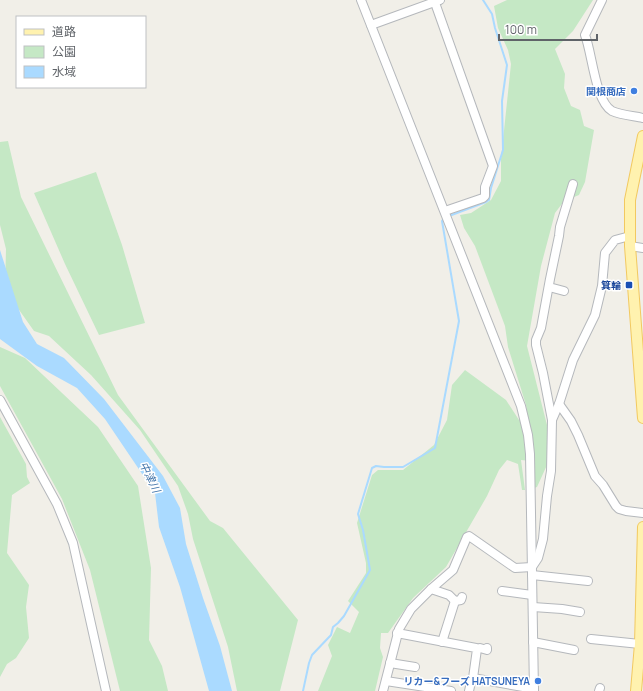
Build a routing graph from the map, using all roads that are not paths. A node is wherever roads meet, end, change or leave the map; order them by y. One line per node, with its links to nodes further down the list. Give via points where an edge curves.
1 (362, 0): 4 (street)
2 (602, 0): 5 (street, via 585,35 598,86 605,103 613,111)
3 (436, 1): 4 (street); 8 (street, via 493,166 483,198)
4 (371, 25): 8 (street)
5 (643, 118)
6 (643, 136): 9 (main road, via 630,200)
7 (573, 184): 12 (street, via 560,227)
8 (446, 212): 22 (street, via 523,413 530,454)
9 (630, 236): 10 (main road); 16 (street, via 615,240 605,253 602,286 595,315 573,360)
10 (630, 246): 11 (street); 14 (main road)
11 (643, 248)
12 (549, 288): 13 (street); 18 (street, via 536,345)
13 (564, 291)
14 (640, 323): 17 (main road)
15 (0, 400): 45 (street, via 56,504 73,543)
16 (559, 404): 18 (street); 19 (street, via 571,420 596,476 616,506 626,511)
17 (643, 418)
18 (552, 420): 22 (street, via 551,471 543,539)
19 (643, 513)
20 (643, 527): 21 (main road)
21 (643, 559): 26 (main road)
22 (532, 571): 23 (street); 24 (street, via 515,568 469,536 452,570); 27 (street)
23 (588, 581)
24 (431, 589): 30 (street, via 411,609); 32 (street, via 458,599)
25 (502, 591): 27 (street)
26 (642, 594): 34 (main road)
27 (532, 595): 28 (street)
28 (533, 606): 29 (street); 33 (street)
29 (580, 612)
30 (397, 633): 32 (street); 38 (street)
31 (591, 639): 34 (street)
32 (442, 642): 37 (street)
33 (533, 642): 35 (street); 44 (street)
34 (640, 644): 42 (main road)
35 (571, 647)
36 (487, 648): 37 (street)
37 (477, 650): 40 (street)
38 (390, 662): 39 (street); 41 (street)
39 (415, 668)
40 (473, 678): 44 (street); 48 (street)
41 (386, 680): 43 (street); 46 (street)
42 (639, 686)
43 (422, 689): 47 (street)
44 (534, 690)
45 (106, 691)
46 (383, 691)
47 (451, 691)
48 (469, 691)

